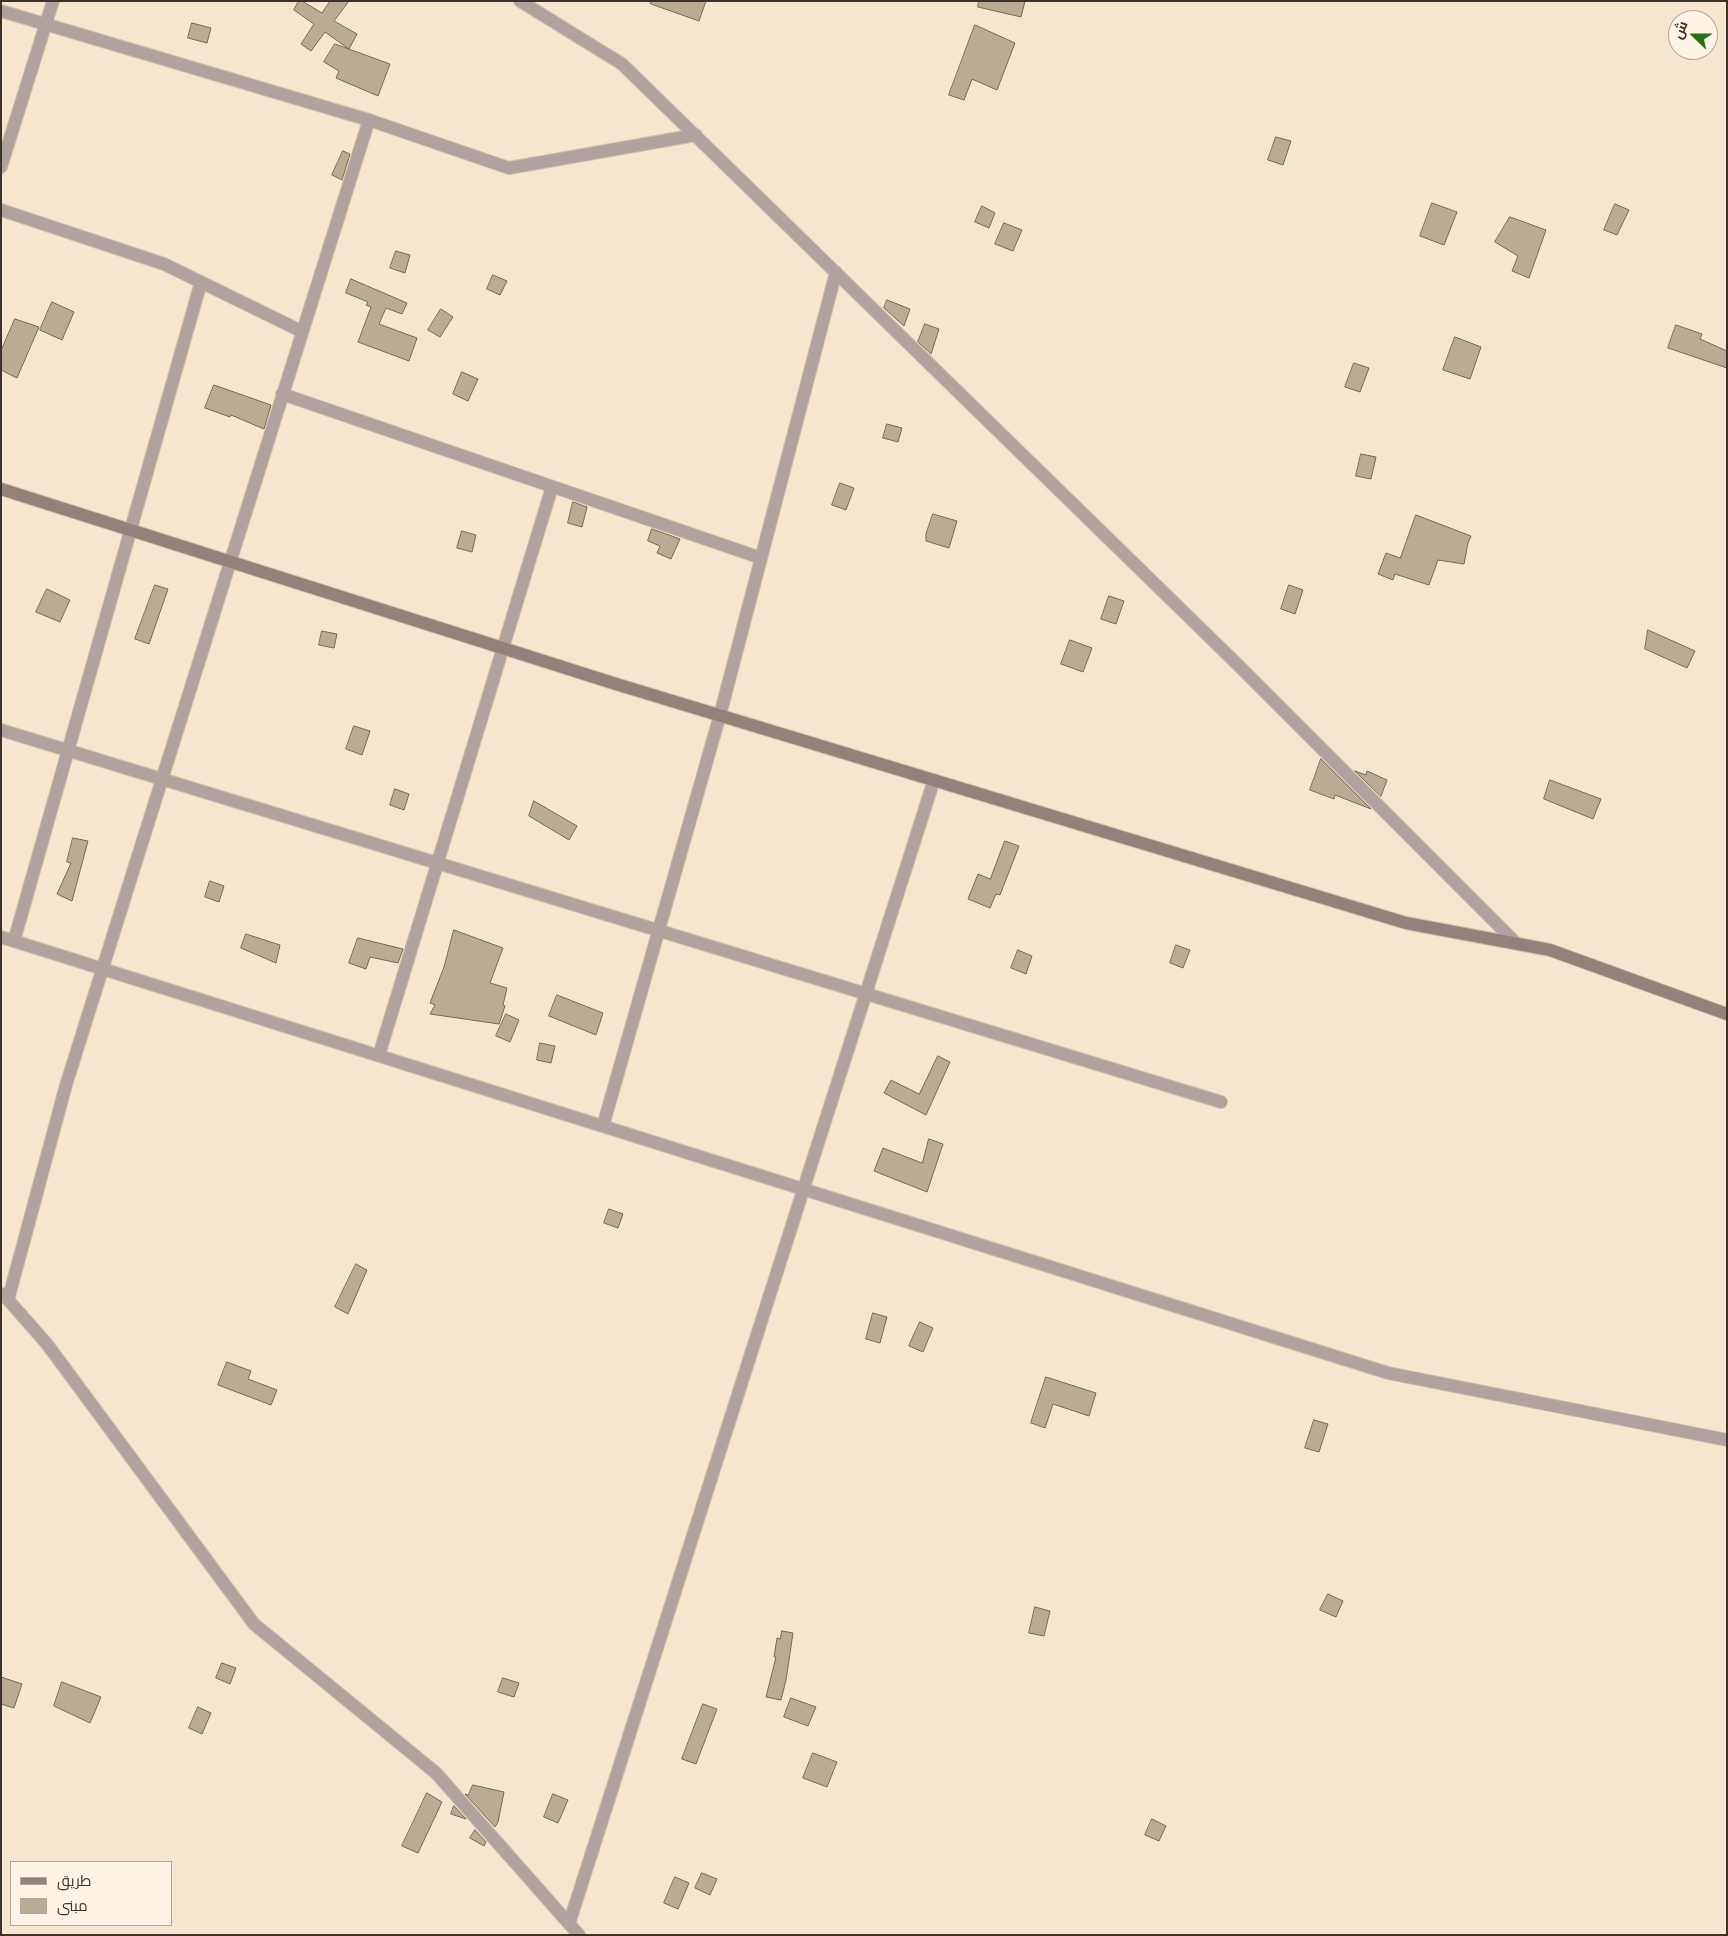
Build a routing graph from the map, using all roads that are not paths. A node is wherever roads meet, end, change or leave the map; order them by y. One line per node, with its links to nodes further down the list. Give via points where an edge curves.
1 (53, 1): 4 (street)
2 (520, 1): 6 (street, via 622,64)
3 (1, 11): 4 (street)
4 (46, 26): 5 (street); 7 (street)
5 (369, 120): 6 (street, via 509,168); 11 (street)
6 (696, 136): 9 (street)
7 (1, 167)
8 (1, 210): 10 (street, via 164,264)
9 (836, 272): 16 (street); 27 (street, via 1236,663)
10 (201, 282): 11 (street); 15 (street)
11 (302, 331): 12 (street)
12 (282, 394): 13 (street); 17 (street)
13 (552, 487): 16 (street); 18 (street)
14 (1, 489): 15 (street)
15 (131, 530): 17 (street); 21 (street)
16 (761, 558): 19 (street)
17 (229, 561): 18 (street); 22 (street)
18 (503, 648): 19 (street); 24 (street)
19 (720, 715): 23 (street); 25 (street)
20 (1, 730): 21 (street)
21 (68, 750): 22 (street); 26 (street)
22 (163, 779): 24 (street); 28 (street)
23 (934, 780): 27 (street, via 1406,923); 29 (street)
24 (438, 863): 25 (street); 31 (street)
25 (659, 930): 29 (street); 33 (street)
26 (7, 939): 28 (street)
27 (1516, 943): 30 (street, via 1550,950)
28 (103, 968): 31 (street); 35 (street)
29 (866, 994): 32 (street); 34 (street)
30 (1727, 1014)
31 (380, 1055): 33 (street)
32 (1221, 1102)
33 (603, 1126): 34 (street)
34 (803, 1189): 36 (street, via 1388,1373); 37 (street)
35 (4, 1296): 37 (street, via 47,1344 254,1624 436,1773)
36 (1727, 1440)
37 (568, 1924): 38 (street)
38 (579, 1935)

